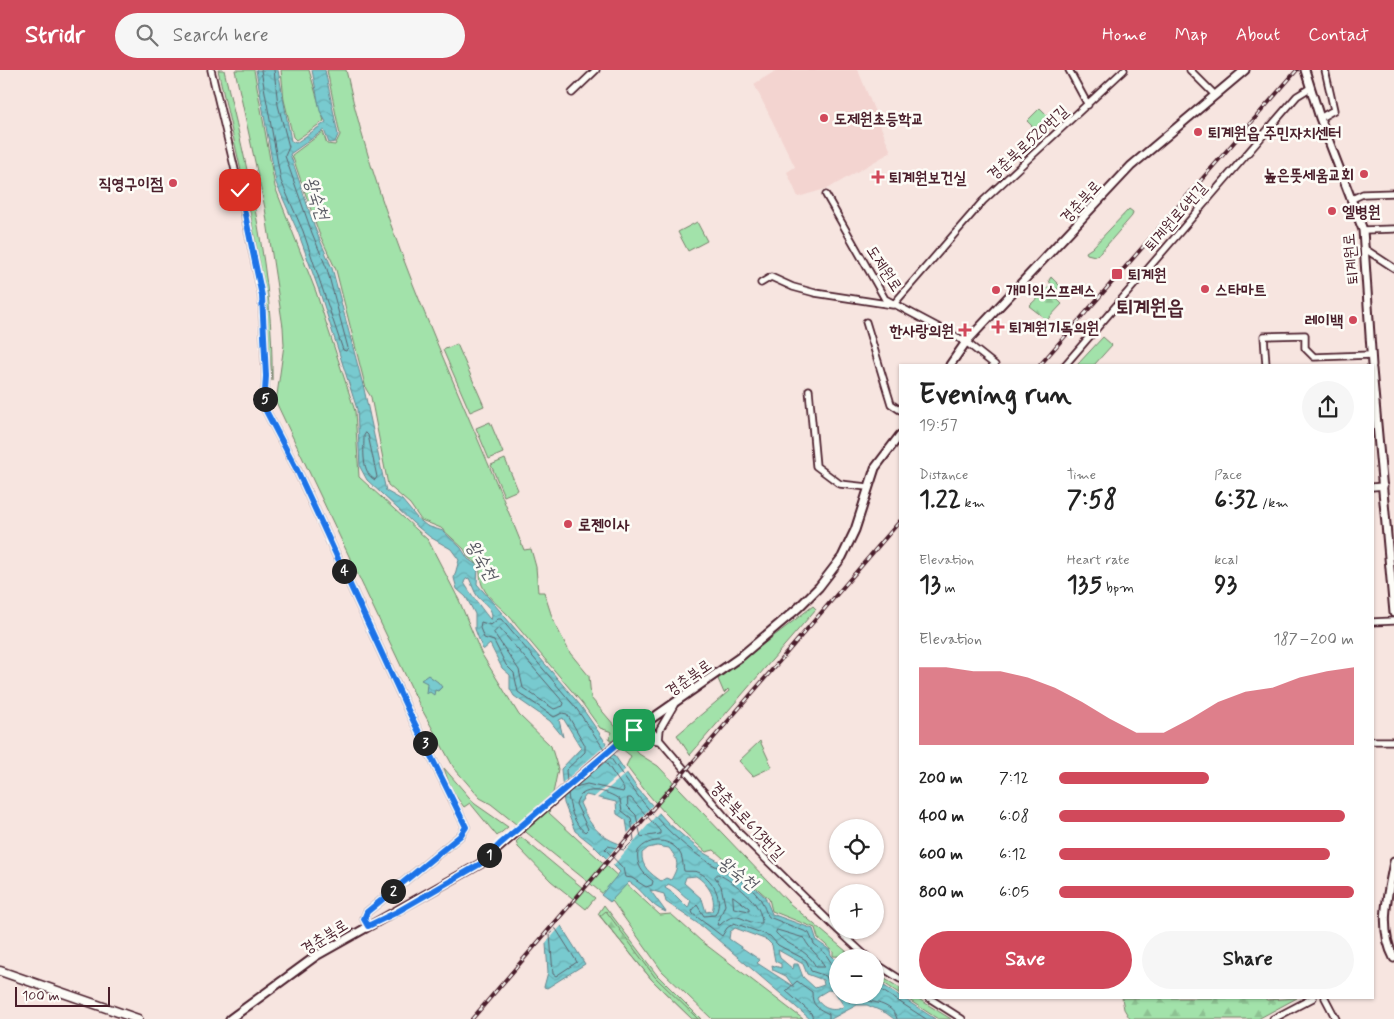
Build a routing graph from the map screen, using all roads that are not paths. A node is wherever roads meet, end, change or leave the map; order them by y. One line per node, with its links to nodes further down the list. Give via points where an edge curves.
1 (211, 70): 51 (street, via 262,296 266,376 264,407 466,827 460,836 367,912 364,919)
2 (596, 70): 10 (street)
3 (1069, 70): 12 (street)
4 (1124, 70): 12 (street, 경춘북로520번길)
5 (1190, 70): 11 (street)
6 (1245, 70): 11 (street, 경춘북로)
7 (1305, 70): 9 (street, 퇴계원로)
8 (1325, 70): 13 (street, via 1334,110)
9 (1310, 88): 13 (street, 퇴계원로); 28 (street, 퇴계원로6번길, via 1284,111)
10 (572, 93)
11 (1215, 95): 24 (street, 경춘북로, via 1131,166)
12 (1088, 105): 22 (street, 경춘북로520번길, via 983,200)
13 (1320, 118): 16 (street, 퇴계원로)
14 (1394, 193): 16 (street, via 1362,194)
15 (826, 195): 22 (street, 도제원로, via 885,299)
16 (1352, 199): 17 (street, 퇴계원로)
17 (1363, 230): 18 (street); 19 (street, 퇴계원로)
18 (1394, 230)
19 (1365, 249): 20 (street); 25 (street, 퇴계원로)
20 (1394, 268)
21 (761, 284): 22 (street, via 772,277 815,293)
22 (893, 305): 24 (street, 도제원로)
23 (866, 322): 33 (street, via 891,404)
24 (966, 342): 26 (street, 경춘북로); 27 (street, 도제원로)
25 (1372, 355): 29 (street, via 1314,357 1305,348 1305,336 1264,336); 30 (street, 퇴계원로)
26 (951, 364)
27 (994, 364)
28 (1066, 364)
29 (1266, 364)
30 (1372, 364)
31 (809, 390): 37 (street, via 816,466 840,484)
32 (1374, 405): 34 (street)
33 (899, 409)
34 (1375, 423): 36 (street)
35 (899, 436): 37 (street, 경춘북로, via 875,468)
36 (1384, 486): 38 (street); 39 (street)
37 (867, 487): 43 (street, 경춘북로, via 855,530 842,557 820,587 740,657)
38 (1374, 487)
39 (1392, 562): 40 (street)
40 (1394, 613)
41 (1394, 621): 42 (street)
42 (1374, 622)
43 (676, 702): 44 (street, 경춘북로); 46 (street, via 660,729)
44 (645, 723): 45 (street, 경춘북로); 46 (street, 경춘북로613번길)
45 (624, 738): 46 (street); 51 (street, 경춘북로, via 480,864)
46 (659, 741): 50 (street, 경춘북로613번길, via 738,832)
47 (1374, 741): 48 (street)
48 (1394, 742)
49 (1394, 862): 54 (street, via 1384,922)
50 (829, 921)
51 (368, 926): 61 (street, 경춘북로, via 316,956)
52 (848, 939): 53 (street, 경춘북로613번길)
53 (858, 949)
54 (1394, 958)
55 (884, 969): 57 (street)
56 (0, 971): 62 (main road)
57 (899, 978)
58 (931, 999): 64 (street)
59 (1311, 999): 65 (street)
60 (1326, 999): 66 (street)
61 (236, 1016): 63 (street, 경춘북로)
62 (136, 1019)
63 (230, 1019)
64 (962, 1019)
65 (1273, 1019)
66 (1336, 1019)

